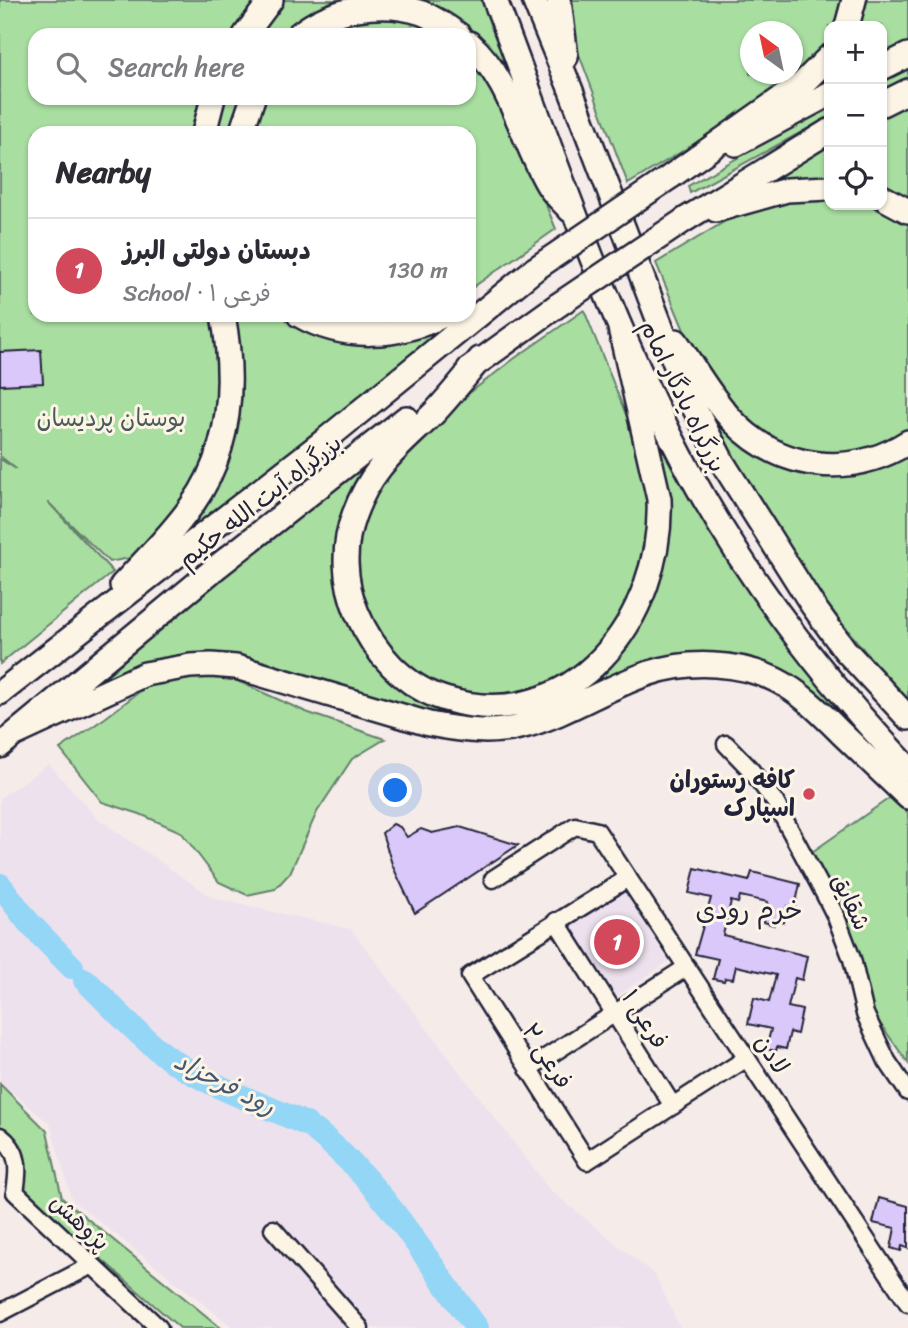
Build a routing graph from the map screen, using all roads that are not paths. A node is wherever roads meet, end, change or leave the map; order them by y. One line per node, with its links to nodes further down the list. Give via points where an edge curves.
1 (271, 0): 7 (highway)
2 (495, 0): 27 (highway, بزرگراه یادگار امام)
3 (534, 0): 14 (highway, بزرگراه یادگار امام)
4 (559, 0): 14 (highway)
5 (854, 0): 6 (highway)
6 (848, 21)
7 (250, 28)
8 (309, 28): 9 (highway, via 342,12 380,6 422,13)
9 (447, 28)
10 (476, 51): 27 (highway, via 509,99 549,187)
11 (908, 55): 13 (highway)
12 (824, 62): 23 (highway, via 803,83)
13 (887, 66)
14 (570, 88): 31 (highway, بزرگراه یادگار امام)
15 (908, 91): 17 (highway)
16 (824, 97): 23 (highway)
17 (887, 102)
18 (211, 105): 20 (highway)
19 (251, 105): 21 (highway)
20 (206, 126)
21 (243, 126)
22 (824, 134): 28 (highway)
23 (670, 177): 29 (highway, bridge)
24 (824, 188): 28 (highway, via 768,194)
25 (887, 200): 26 (highway)
26 (908, 211)
27 (577, 218): 37 (highway, بزرگراه یادگار امام)
28 (686, 219): 38 (highway, بزرگراه آیت الله حکیم, bridge)
29 (535, 269): 30 (highway); 32 (highway, بزرگراه آیت الله حکیم)
30 (476, 298)
31 (654, 309): 39 (highway, via 722,408 769,449 812,464 838,466 862,463); 42 (highway, بزرگراه یادگار امام, via 691,402 747,502 830,631)
32 (476, 317)
33 (224, 322): 40 (highway, via 230,348 230,399 226,427 207,481 176,526)
34 (313, 322): 35 (highway, via 348,334 395,332)
35 (424, 322)
36 (470, 322): 40 (highway, بزرگراه آیت الله حکیم)
37 (620, 328): 38 (highway, via 659,499 658,543 644,593 618,639 587,673 543,698 519,705 463,704 436,696 403,676 372,642 349,593 347,544 353,516 376,471); 45 (highway, بزرگراه یادگار امام, via 691,476 762,590 836,688)
38 (480, 359): 43 (highway, بزرگراه آیت الله حکیم)
39 (908, 442)
40 (78, 634): 41 (highway, بزرگراه آیت الله حکیم)
41 (0, 694)
42 (908, 718)
43 (7, 740): 46 (highway, via 122,684 168,668 236,667 429,724 491,732 545,719 643,675 700,664 760,673 799,694)
44 (726, 744): 54 (street, شقایق, via 775,802 825,895 852,959 864,1014)
45 (908, 768)
46 (908, 797)
47 (628, 878): 48 (street, لادن, via 597,831 575,826); 49 (street); 50 (street, لادن)
48 (492, 879)
49 (556, 921): 51 (street, فرعی ۱); 53 (street, فرعی ۲, via 470,976)
50 (687, 967): 51 (street); 52 (street, لادن)
51 (615, 1014): 53 (street); 55 (street, فرعی ۱)
52 (747, 1058): 55 (street); 61 (street, لادن)
53 (528, 1069): 55 (street, فرعی ۲, via 587,1161)
54 (908, 1092)
55 (673, 1106)
56 (0, 1136): 57 (street, پژوهش, via 17,1157)
57 (18, 1176): 58 (street); 60 (street, پژوهش, via 15,1192)
58 (0, 1187)
59 (273, 1229): 64 (street)
60 (92, 1265): 62 (street); 63 (street, پژوهش)
61 (908, 1303)
62 (0, 1314)
63 (159, 1328)
64 (360, 1328)

